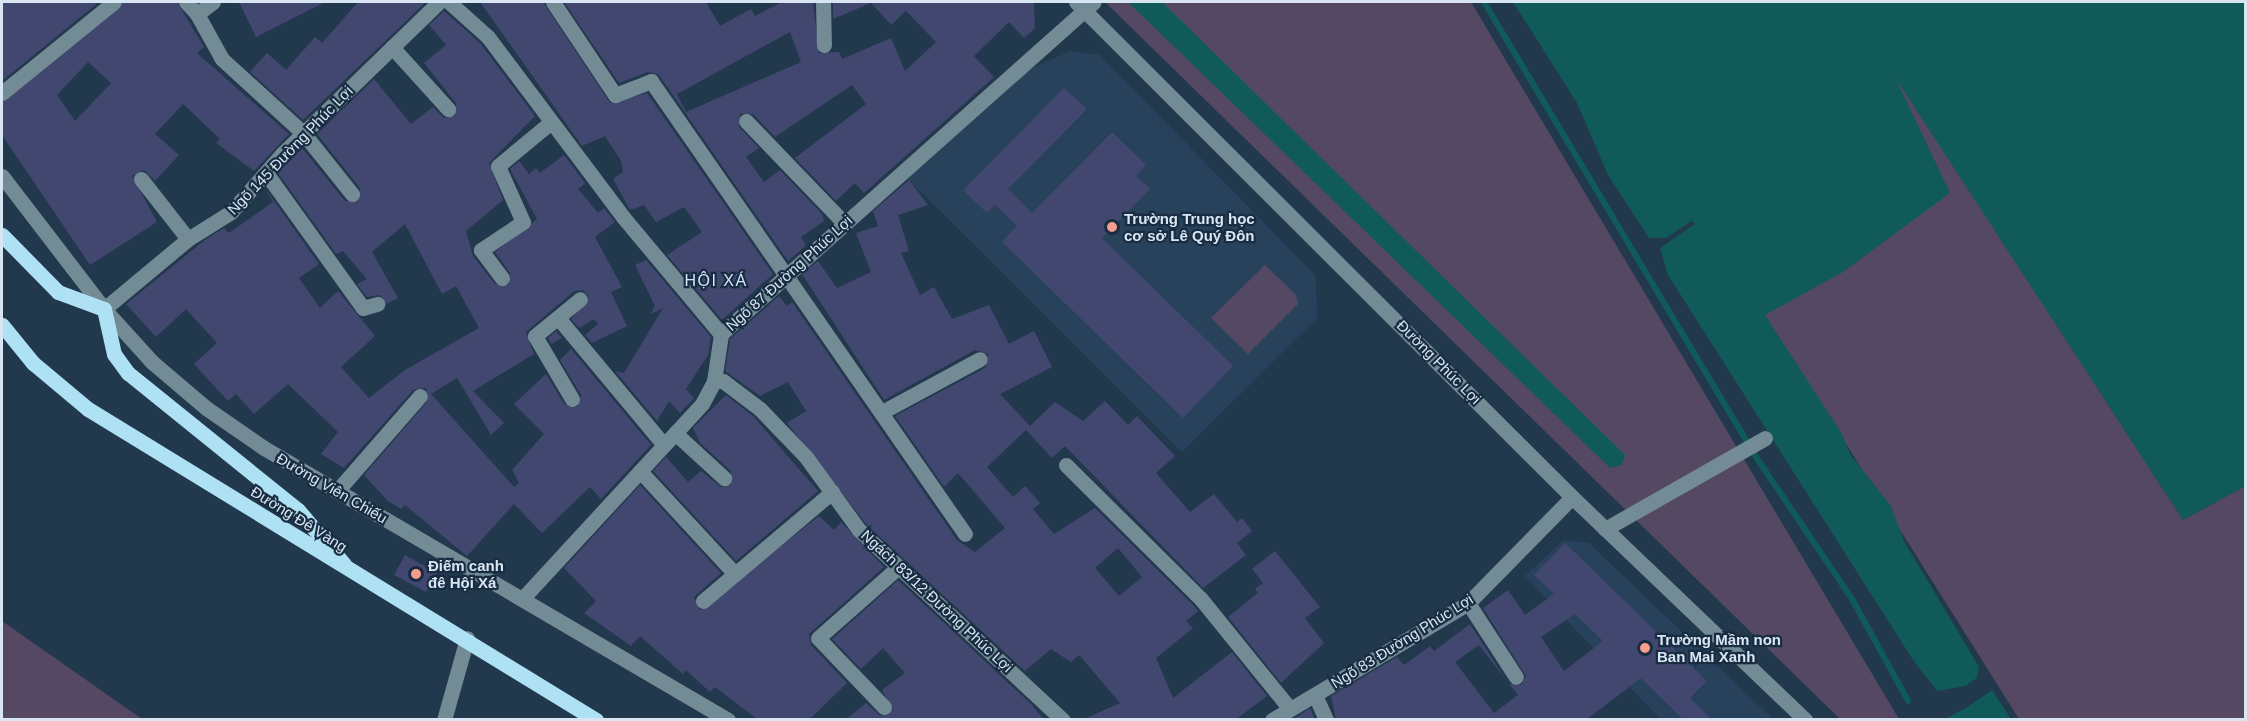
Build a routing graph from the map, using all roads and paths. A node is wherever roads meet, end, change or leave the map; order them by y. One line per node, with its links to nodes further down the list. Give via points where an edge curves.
1 (114, 2): 12 (street)
2 (186, 2): 9 (street)
3 (213, 2): 9 (street)
4 (439, 2): 11 (street, Ngõ 145 Đường Phúc Lợi)
5 (449, 2): 15 (street, via 488,37)
6 (553, 2): 24 (street, via 615,95 651,81)
7 (823, 2): 10 (street)
8 (1085, 4): 21 (street, Ngõ 87 Đường Phúc Lợi); 45 (street, Đường Phúc Lợi)
9 (196, 14): 16 (street, via 222,59)
10 (824, 45)
11 (393, 47): 13 (street); 16 (street, Ngõ 145 Đường Phúc Lợi)
12 (2, 93)
13 (448, 109)
14 (746, 121): 21 (street)
15 (551, 122): 25 (street, via 498,166 523,222 481,250); 31 (street)
16 (304, 134): 17 (street, Ngõ 145 Đường Phúc Lợi); 20 (street)
17 (266, 173): 23 (street, Ngõ 145 Đường Phúc Lợi, via 231,212); 27 (street, via 363,308)
18 (2, 176): 28 (street, Đường Viên Chiếu)
19 (141, 179): 23 (street)
20 (352, 194)
21 (844, 223): 24 (street, Ngõ 87 Đường Phúc Lợi)
22 (2, 235): 28 (main road, via 58,292)
23 (188, 239): 28 (street, Ngõ 145 Đường Phúc Lợi)
24 (788, 273): 31 (street, Ngõ 87 Đường Phúc Lợi); 36 (street)
25 (502, 278)
26 (580, 299): 29 (street)
27 (377, 304)
28 (104, 309): 43 (street, Đường Viên Chiếu, via 152,362 206,408); 49 (main road, via 114,354 128,373 297,510)
29 (559, 319): 35 (street, via 535,336); 39 (street)
30 (2, 325): 49 (main road, Đường Đê Vàng, via 33,363 88,409)
31 (721, 334): 33 (street, Ngõ 87 Đường Phúc Lợi)
32 (980, 359): 36 (street)
33 (714, 381): 37 (street, Ngõ 87 Đường Phúc Lợi); 44 (street, Ngách 83/12 Đường Phúc Lợi, via 723,381 760,409)
34 (420, 396): 43 (street)
35 (572, 399)
36 (882, 412): 47 (street)
37 (675, 433): 39 (street, Ngõ 87 Đường Phúc Lợi); 42 (street)
38 (1761, 440): 46 (street)
39 (664, 445): 41 (street, Ngõ 87 Đường Phúc Lợi)
40 (1066, 465): 58 (street, via 1201,599)
41 (640, 471): 50 (street); 51 (street, Ngõ 87 Đường Phúc Lợi)
42 (724, 478)
43 (337, 491): 51 (street, Đường Viên Chiếu)
44 (832, 492): 48 (street, Ngách 83/12 Đường Phúc Lợi); 50 (street)
45 (1572, 497): 46 (street, Đường Phúc Lợi); 53 (street, Ngõ 83 Đường Phúc Lợi)
46 (1605, 529): 65 (street, Đường Phúc Lợi)
47 (965, 534)
48 (897, 568): 57 (street, via 818,638); 62 (street, Ngách 83/12 Đường Phúc Lợi)
49 (349, 571): 54 (main road, Đường Đê Vàng)
50 (735, 574): 52 (street)
51 (522, 599): 61 (street, Đường Viên Chiếu)
52 (703, 601)
53 (1468, 603): 55 (street); 56 (street, Ngõ 83 Đường Phúc Lợi)
54 (467, 638): 59 (street); 60 (main road, Đường Đê Vàng)
55 (1516, 677)
56 (1315, 695): 58 (street, Ngõ 83 Đường Phúc Lợi); 64 (street)
57 (884, 707)
58 (1290, 709): 63 (street, Ngõ 83 Đường Phúc Lợi)
59 (444, 720)
60 (597, 720)
61 (728, 720)
62 (1063, 720)
63 (1272, 720)
64 (1326, 720)
65 (1805, 720)

